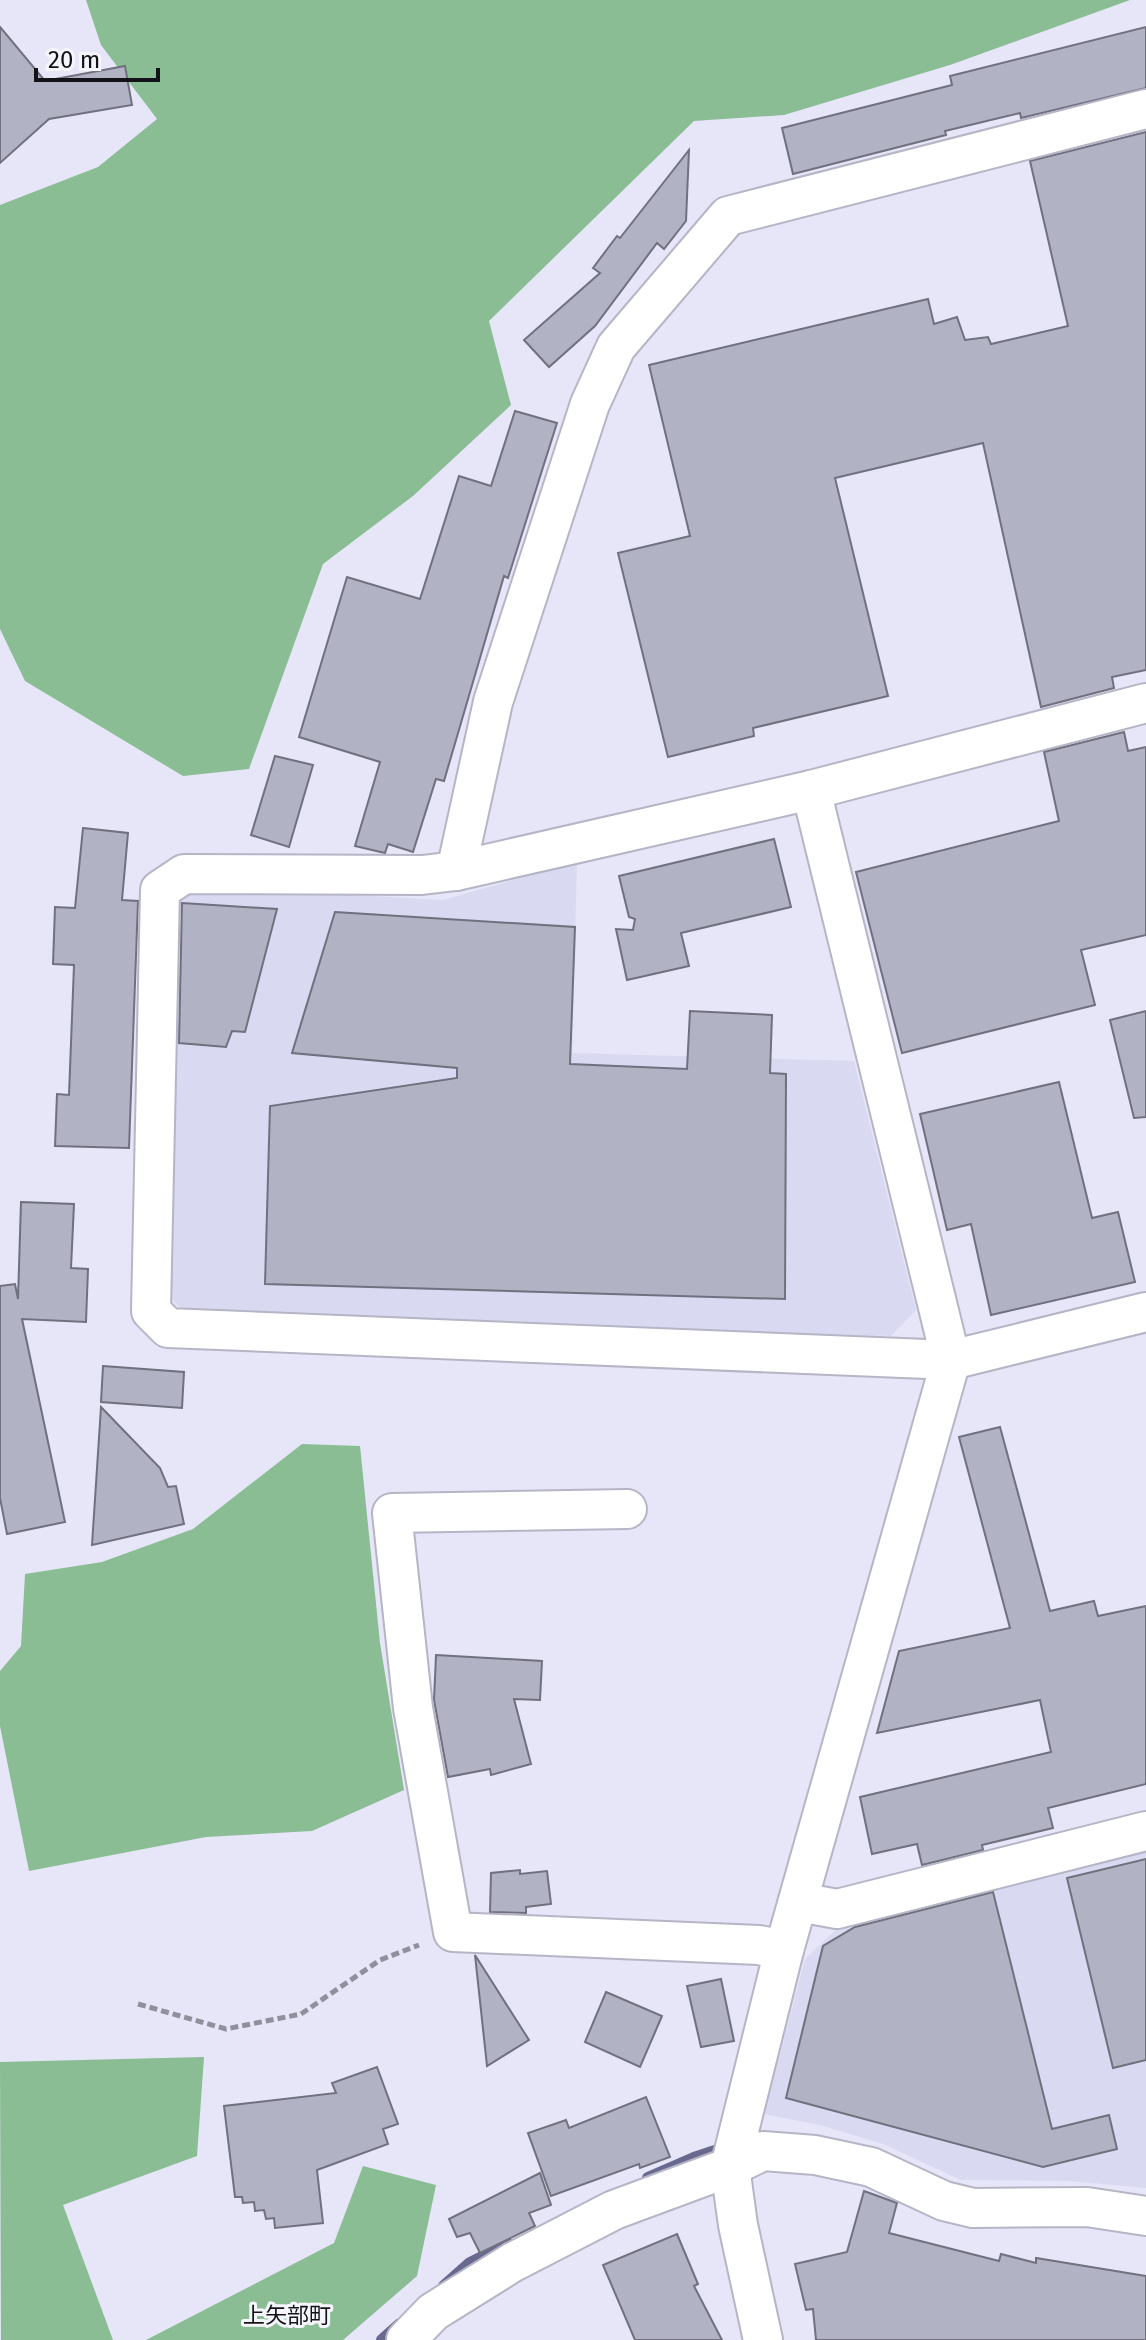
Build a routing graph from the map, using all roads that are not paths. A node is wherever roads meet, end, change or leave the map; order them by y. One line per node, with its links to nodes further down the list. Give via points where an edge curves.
1 (1146, 109): 4 (street, via 728,216 616,347 590,404 493,702)
2 (1146, 703): 3 (street)
3 (811, 790): 4 (street); 6 (street)
4 (456, 871): 6 (street, via 184,874 160,890 151,1311 159,1320 168,1328)
5 (1146, 1312): 6 (street)
6 (951, 1360): 9 (street)
7 (627, 1509): 10 (street, via 392,1513 413,1708 453,1932)
8 (1146, 1831): 9 (street, via 837,1909)
9 (799, 1902): 10 (street)
10 (784, 1950): 11 (street)
11 (730, 2167): 12 (street, via 763,2151 815,2155 871,2167 944,2201 973,2208 1087,2207); 13 (street, via 614,2210 513,2262 433,2312); 14 (street)
12 (1146, 2216)
13 (406, 2340)
14 (763, 2340)

